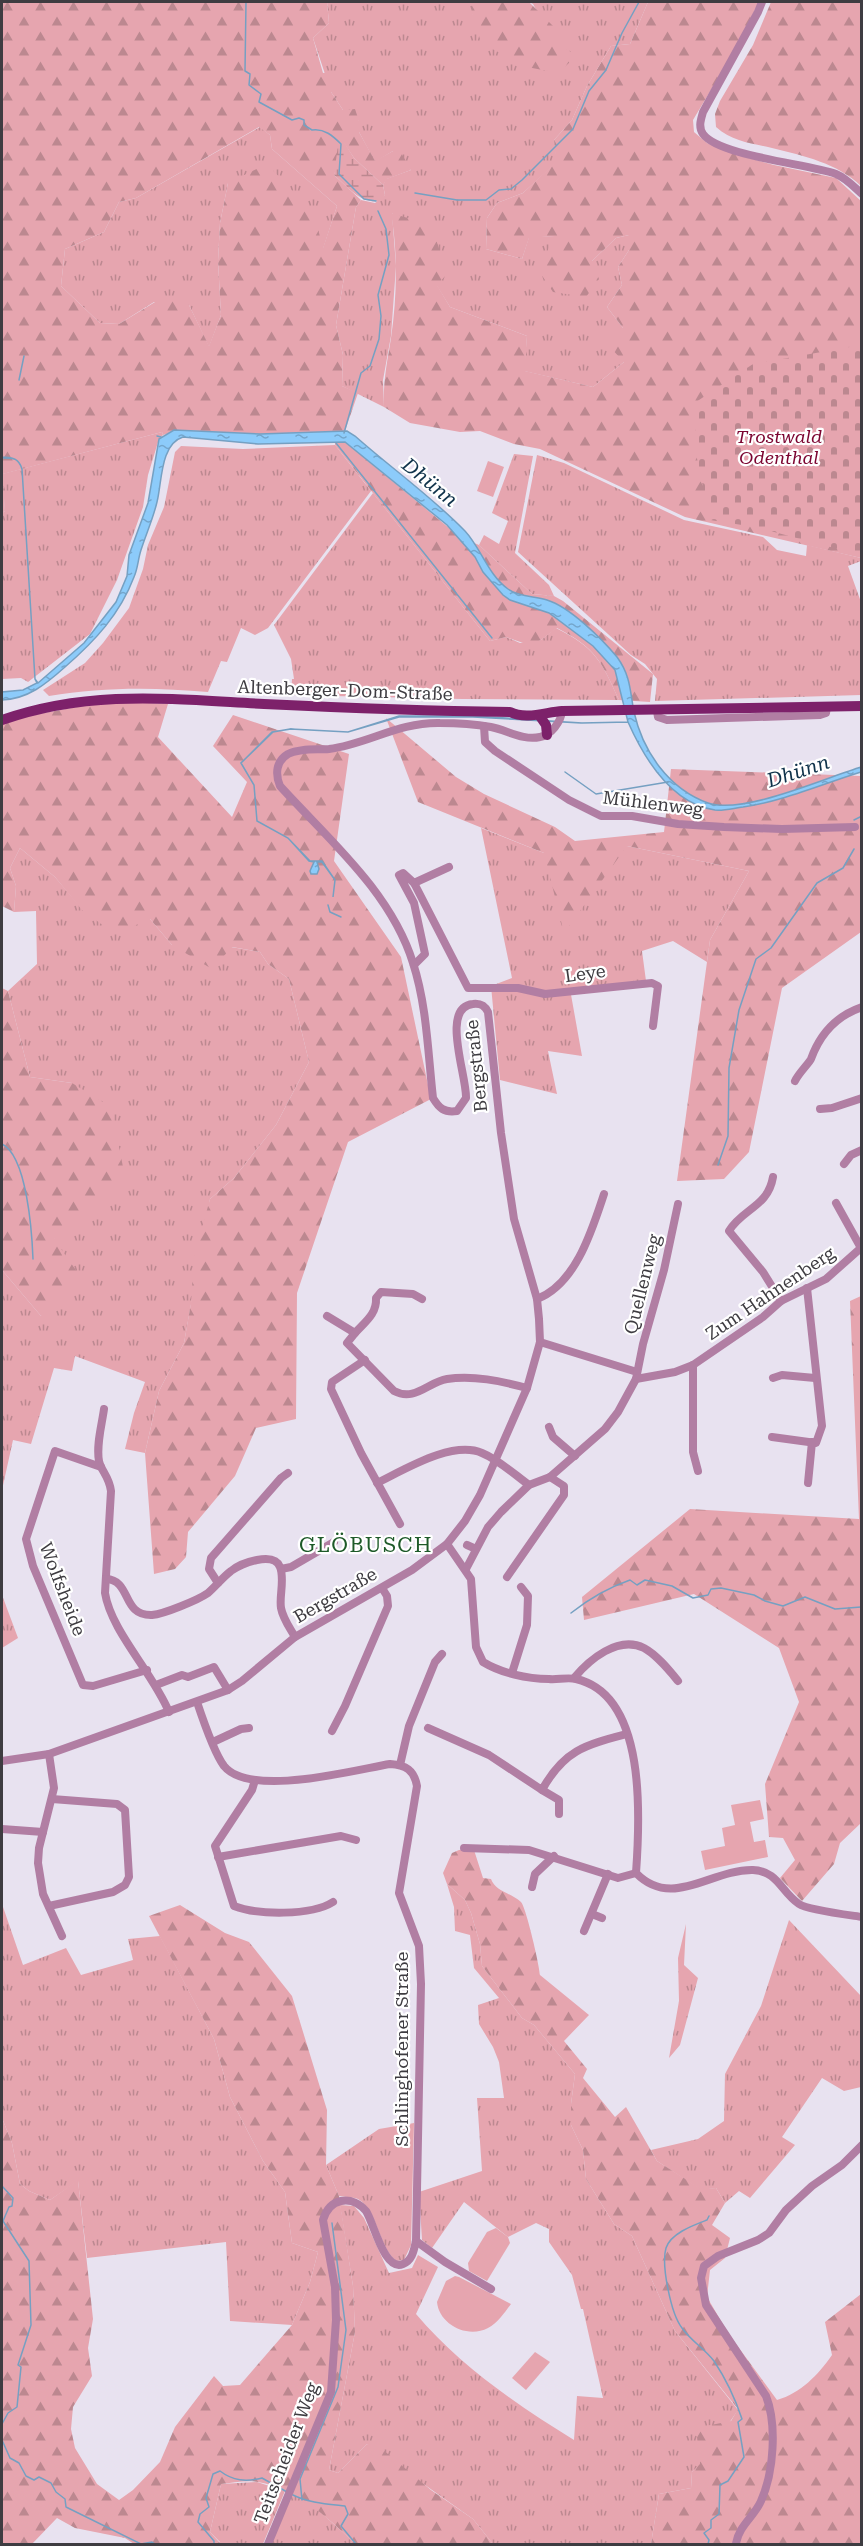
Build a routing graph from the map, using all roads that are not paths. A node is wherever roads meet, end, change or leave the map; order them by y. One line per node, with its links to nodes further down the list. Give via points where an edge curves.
1 (762, 2): 2 (street, via 703,112 701,132 734,149 837,174)
2 (861, 194)
3 (861, 706): 4 (main road, Altenberger-Dom-Straße)
4 (562, 711): 5 (main road, Altenberger-Dom-Straße); 8 (street, via 562,718)
5 (544, 713): 6 (main road, Altenberger-Dom-Straße, via 539,708 510,712 378,709 117,698 48,706); 8 (main road)
6 (2, 720)
7 (484, 726): 8 (street, Bergstraße, via 526,738); 9 (street, Mühlenweg, via 485,742 495,752 601,816 724,827); 12 (street, Bergstraße, via 405,725 343,746 294,752 281,760 278,767 280,786 376,893 398,928)
8 (546, 735)
9 (855, 827)
10 (449, 867): 11 (street)
11 (414, 883): 12 (street, via 403,873 399,875 414,903 423,939 425,954); 14 (street, Leye, via 468,988 518,988 545,994 652,983 658,986)
12 (414, 965): 27 (street, Bergstraße, via 423,1004 433,1098 441,1110 457,1111 466,1098 455,1026 459,1010 479,1004 488,1012 514,1219)
13 (861, 1007): 15 (street, via 832,1025 819,1039 810,1061 802,1066)
14 (652, 1026)
15 (795, 1081)
16 (861, 1098): 17 (street)
17 (820, 1109)
18 (861, 1150): 19 (street)
19 (844, 1164)
20 (773, 1177): 28 (street, via 771,1190 729,1231)
21 (604, 1194): 27 (street, via 585,1248 551,1293)
22 (836, 1203): 24 (street)
23 (678, 1204): 34 (street, Quellenweg)
24 (861, 1247): 25 (street, Zum Hahnenberg, via 835,1272)
25 (807, 1288): 28 (street, Zum Hahnenberg); 36 (street)
26 (422, 1299): 30 (street, via 413,1294 381,1292 374,1312)
27 (537, 1299): 31 (street, Bergstraße)
28 (781, 1301): 33 (street, Zum Hahnenberg)
29 (327, 1316): 30 (street)
30 (355, 1333): 32 (street, via 347,1343)
31 (540, 1342): 34 (street); 37 (street, Bergstraße)
32 (365, 1360): 37 (street, via 401,1394 414,1394 455,1378 495,1380); 49 (street, via 332,1382 331,1389)
33 (693, 1365): 34 (street, Zum Hahnenberg, via 675,1372); 45 (street, via 693,1452)
34 (637, 1376): 42 (street, via 618,1412)
35 (773, 1378): 36 (street)
36 (815, 1378): 41 (street, via 822,1426 816,1443)
37 (526, 1388): 43 (street, Bergstraße)
38 (104, 1409): 44 (street)
39 (549, 1427): 42 (street, via 553,1437)
40 (772, 1437): 41 (street)
41 (812, 1442): 48 (street)
42 (575, 1456): 47 (street)
43 (496, 1461): 49 (street, via 483,1453 458,1449); 50 (street); 53 (street, Bergstraße, via 465,1521)
44 (101, 1467): 59 (street, via 108,1475 111,1491); 65 (street, Wolfsheide, via 55,1451 26,1539 33,1566 82,1685 93,1686)
45 (698, 1471)
46 (288, 1473): 60 (street, via 211,1558 209,1569)
47 (550, 1477): 50 (street); 58 (street, via 564,1486 564,1496)
48 (808, 1483)
49 (377, 1484): 51 (street)
50 (529, 1485): 55 (street, via 501,1512)
51 (400, 1524)
52 (334, 1542): 56 (street)
53 (447, 1544): 57 (street); 62 (street, Bergstraße)
54 (467, 1545): 55 (street)
55 (476, 1549): 57 (street)
56 (281, 1569): 60 (street, via 270,1559 250,1562 233,1569); 63 (street, via 281,1608)
57 (466, 1569): 66 (street, via 473,1591 479,1656 490,1666)
58 (507, 1577)
59 (106, 1579): 60 (street, via 117,1581 134,1609 148,1615 207,1593); 65 (street, via 110,1612)
60 (218, 1583)
61 (521, 1587): 66 (street, via 528,1596 527,1625)
62 (382, 1588): 63 (street, Bergstraße); 75 (street, via 388,1606)
63 (295, 1637): 70 (street, Bergstraße)
64 (442, 1654): 80 (street, via 435,1662 409,1726)
65 (147, 1670): 69 (street)
66 (512, 1673): 67 (street, via 548,1680)
67 (574, 1678): 68 (street, via 584,1666 614,1646 637,1645 646,1649); 76 (street, via 606,1694)
68 (678, 1682)
69 (156, 1685): 70 (street, via 214,1667); 72 (street)
70 (228, 1690): 71 (street, Bergstraße)
71 (197, 1702): 72 (street, Bergstraße); 77 (street)
72 (169, 1712): 78 (street, Bergstraße)
73 (249, 1728): 77 (street)
74 (428, 1728): 82 (street, via 489,1755)
75 (332, 1731)
76 (627, 1734): 82 (street, via 590,1743 569,1755); 91 (street, via 638,1790)
77 (213, 1742): 81 (street, via 223,1765 234,1775)
78 (49, 1754): 79 (street, Bergstraße); 83 (street, via 54,1777)
79 (2, 1761)
80 (400, 1765): 81 (street, via 300,1780); 102 (street, Schlinghofener Straße, via 415,1776 417,1786 399,1893 419,1946 422,1984)
81 (255, 1780): 90 (street, via 215,1846)
82 (542, 1790): 84 (street, via 559,1800)
83 (52, 1799): 86 (street); 95 (street, via 117,1804 125,1810 129,1877 125,1885 113,1892)
84 (559, 1814)
85 (2, 1829): 86 (street)
86 (43, 1832): 95 (street, via 38,1863)
87 (356, 1840): 90 (street, via 341,1836)
88 (464, 1848): 89 (street, via 529,1850)
89 (554, 1856): 92 (street); 93 (street, via 535,1874)
90 (218, 1857): 94 (street, via 234,1906 288,1913)
91 (636, 1873): 92 (street, via 625,1878); 97 (street, via 653,1886 678,1888 731,1872 767,1872 799,1905)
92 (608, 1874): 96 (street)
93 (532, 1887)
94 (333, 1902)
95 (49, 1906): 100 (street)
96 (592, 1914): 98 (street); 99 (street)
97 (861, 1917)
98 (602, 1918)
99 (584, 1932)
100 (62, 1936)
101 (861, 2145): 105 (street, via 786,2210 769,2233 704,2266 701,2278 706,2305 772,2411 767,2481 760,2503 741,2528)
102 (416, 2241): 103 (street); 104 (street, Teitscheider Weg, via 412,2256 399,2266 386,2256 366,2211 358,2204 340,2201 325,2213 335,2287 331,2392)
103 (491, 2289)
104 (268, 2544)
105 (736, 2544)

